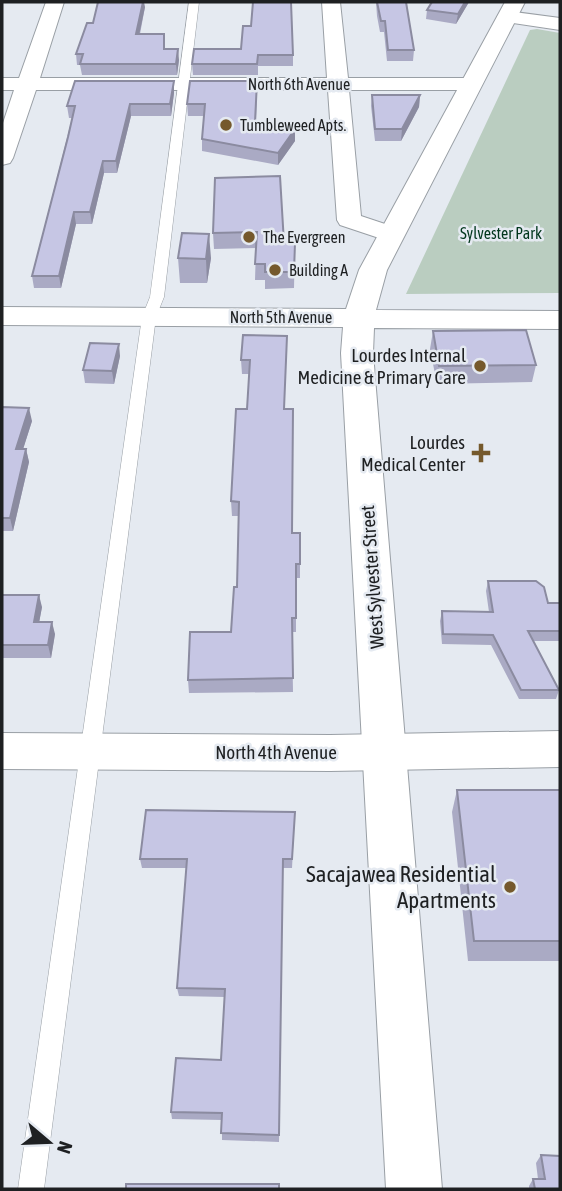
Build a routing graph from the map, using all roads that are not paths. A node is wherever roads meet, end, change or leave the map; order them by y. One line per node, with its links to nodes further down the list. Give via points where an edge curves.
1 (55, 2): 7 (street)
2 (194, 2): 8 (lane)
3 (331, 2): 9 (street)
4 (511, 9): 5 (street); 10 (street, West Sylvester Street)
5 (560, 24)
6 (2, 84): 7 (street, North 6th Avenue)
7 (27, 84): 8 (street, North 6th Avenue); 11 (street)
8 (183, 84): 9 (street, North 6th Avenue); 14 (lane, via 156,297)
9 (336, 84): 10 (street, North 6th Avenue); 12 (street, via 349,220)
10 (471, 84): 12 (street, West Sylvester Street)
11 (2, 158)
12 (391, 234): 15 (street, West Sylvester Street, via 373,270)
13 (2, 317): 14 (street, North 5th Avenue)
14 (149, 317): 15 (street, North 5th Avenue); 18 (lane)
15 (359, 317): 16 (street, North 5th Avenue); 19 (street, West Sylvester Street, via 357,353)
16 (560, 320)
17 (2, 751): 18 (street, North 4th Avenue)
18 (92, 751): 19 (street, North 4th Avenue); 21 (lane)
19 (383, 751): 20 (street, North 4th Avenue); 22 (street, West Sylvester Street)
20 (557, 751)
21 (31, 1189)
22 (414, 1189)

